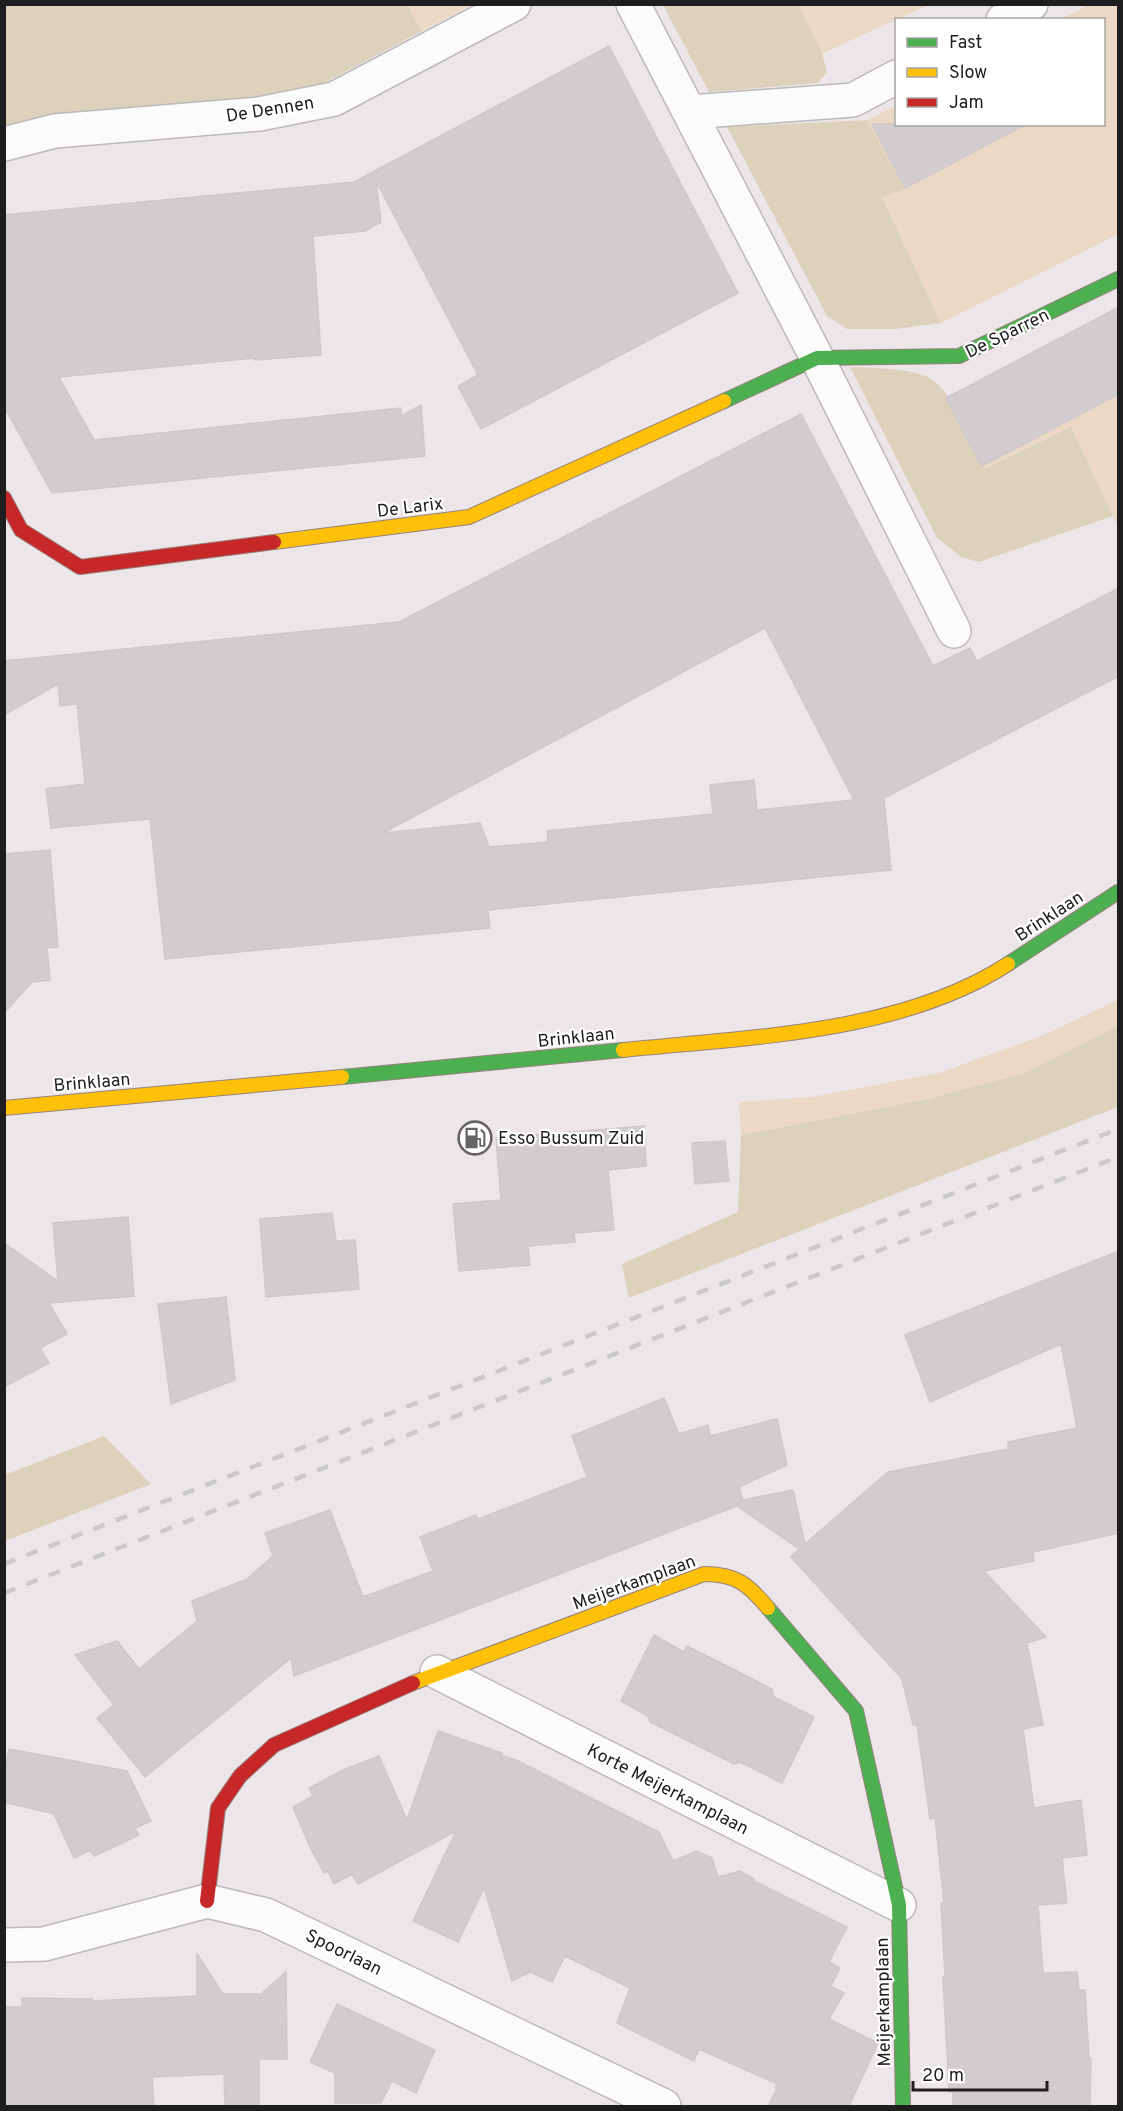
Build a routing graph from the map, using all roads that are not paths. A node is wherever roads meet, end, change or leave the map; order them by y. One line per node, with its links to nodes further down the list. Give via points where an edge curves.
1 (514, 4): 7 (street, De Dennen, via 334,99 259,114 55,130)
2 (633, 4): 6 (street)
3 (1031, 4): 4 (street)
4 (1006, 18)
5 (895, 78): 6 (street, via 853,100)
6 (690, 112): 9 (street)
7 (4, 144)
8 (1119, 279): 9 (street, De Sparren, via 959,356)
9 (817, 358): 10 (street, De Larix, via 469,518 80,567 21,530); 11 (street)
10 (4, 498)
11 (954, 631)
12 (1119, 892): 13 (street, Brinklaan, via 992,974 907,1010 820,1029 534,1060)
13 (4, 1108)
14 (437, 1672): 15 (street, Meijerkamplaan, via 274,1745 240,1776 218,1808); 16 (street, Korte Meijerkamplaan); 16 (street, Meijerkamplaan, via 704,1574 725,1574 750,1587 856,1711)
15 (207, 1901): 17 (street, Spoorlaan, via 44,1944); 18 (street, Spoorlaan, via 267,1915)
16 (899, 1905): 19 (street, Meijerkamplaan)
17 (4, 1945)
18 (664, 2106)
19 (903, 2106)

